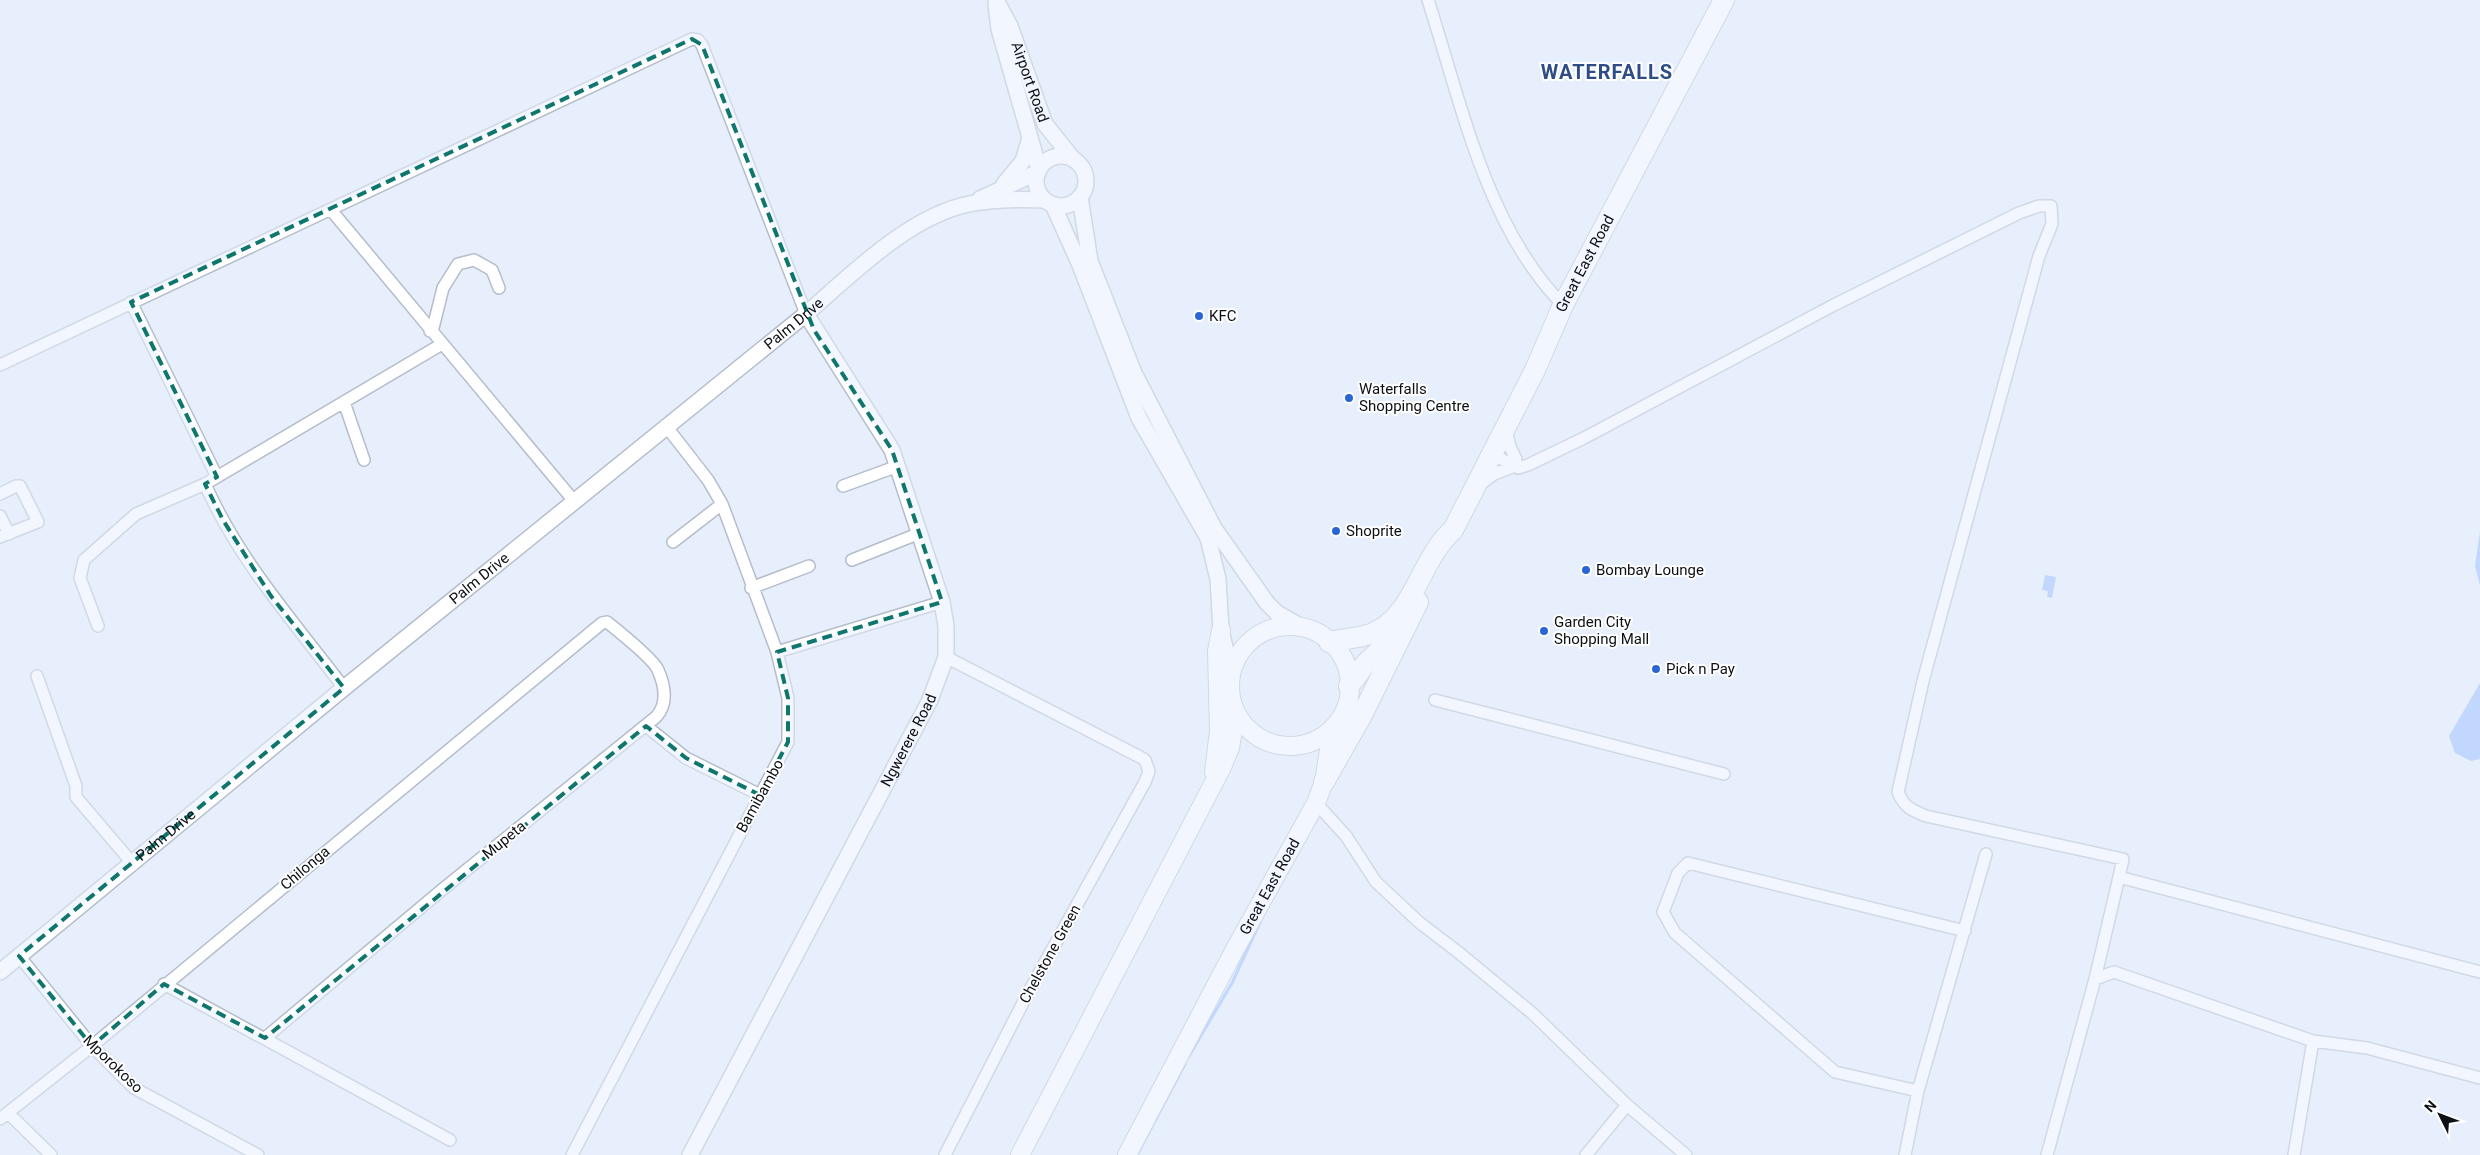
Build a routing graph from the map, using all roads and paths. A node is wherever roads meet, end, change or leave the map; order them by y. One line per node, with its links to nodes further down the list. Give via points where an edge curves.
1 (996, 0): 4 (street, Airport Road, via 999,29); 5 (street, Airport Road, via 1010,26 1045,124)
2 (1428, 0): 14 (street, via 1475,152 1501,212 1526,258 1547,289)
3 (1724, 0): 14 (highway, Great East Road)
4 (1030, 138): 6 (street, Airport Road); 7 (street, Palm Drive, via 1023,161 1008,181)
5 (1073, 159): 6 (street, via 1056,156); 8 (street, via 1086,179)
6 (1038, 170): 7 (street, Palm Drive); 9 (street, via 1036,185)
7 (988, 195): 10 (street, Palm Drive)
8 (1080, 197): 9 (street, via 1071,204); 45 (street, via 1090,261 1134,373 1214,528 1267,603)
9 (1049, 203): 10 (street, Palm Drive, via 1020,199); 46 (street, via 1080,265 1139,418 1208,538 1218,579)
10 (970, 204): 15 (street, Palm Drive, via 919,223 874,255)
11 (331, 210): 13 (street); 15 (street, via 692,39 698,40); 16 (street)
12 (499, 288): 16 (street, via 492,270 474,260 458,264 443,288)
13 (131, 302): 18 (street); 26 (street)
14 (1563, 305): 21 (highway, Great East Road)
15 (806, 314): 20 (street, Palm Drive); 25 (street, Ngwerere Road, via 885,436)
16 (430, 331): 17 (street)
17 (442, 344): 19 (street); 31 (street)
18 (0, 365)
19 (344, 402): 23 (street); 26 (street)
20 (666, 426): 31 (street, Palm Drive); 32 (street, Bamibambo, via 708,480)
21 (1506, 427): 22 (highway, Great East Road); 24 (street, via 1510,447)
22 (1493, 451): 24 (street); 29 (highway, Great East Road)
23 (364, 460)
24 (1519, 464): 29 (street, via 1494,474); 65 (street, via 1584,438 1832,306 2010,218 2038,206 2051,206 2052,224 2040,256 1923,682 1898,792 1902,804 1926,816 2123,859)
25 (898, 466): 28 (street); 35 (street, Ngwerere Road)
26 (217, 477): 27 (street)
27 (205, 484): 43 (street, via 136,514 87,555 80,578); 53 (street, via 253,570)
28 (843, 486)
29 (1474, 489): 34 (highway, Great East Road)
30 (0, 494): 36 (street, via 20,486 38,520 37,524)
31 (574, 501): 53 (street, Palm Drive)
32 (722, 504): 37 (street); 40 (street, Bamibambo)
33 (0, 516): 36 (street)
34 (1453, 530): 42 (highway, Great East Road, via 1445,554); 47 (highway, Great East Road, via 1441,541 1397,615 1371,633)
35 (920, 533): 38 (street); 41 (street, Ngwerere Road)
36 (4, 535)
37 (673, 542)
38 (852, 560)
39 (809, 566): 40 (street)
40 (751, 588): 48 (street, Bamibambo)
41 (942, 602): 48 (street); 49 (street, Ngwerere Road)
42 (1410, 617): 52 (highway, Great East Road, via 1366,663); 59 (highway, Great East Road, via 1362,715)
43 (98, 626)
44 (612, 626): 56 (street, Mupeta, via 658,670 664,704 662,711); 71 (street, Chilonga, via 602,623)
45 (1302, 627): 47 (main road); 50 (main road, via 1283,626 1265,631 1249,641 1237,656)
46 (1221, 630): 50 (street); 60 (main road, via 1217,651 1219,731)
47 (1329, 642): 52 (main road, via 1344,662)
48 (777, 652): 61 (street, Bamibambo, via 788,698 788,742)
49 (946, 657): 83 (street, Ngwerere Road, via 930,700); 84 (street, Chelstone Green, via 1140,757 1145,760 1149,775 1027,995)
50 (1231, 674): 55 (main road, via 1231,700)
51 (37, 676): 64 (street, via 76,786 76,798)
52 (1350, 686): 57 (main road, via 1345,710)
53 (344, 688): 64 (street, Palm Drive)
54 (1435, 700): 58 (street)
55 (1236, 713): 57 (main road, via 1251,730 1270,742 1292,746 1314,742); 60 (main road, via 1230,748)
56 (646, 726): 61 (street, via 686,758); 72 (street, Mupeta, via 443,889)
57 (1332, 730): 59 (main road)
58 (1724, 774)
59 (1324, 782): 62 (main road, Great East Road)
60 (1212, 787): 85 (main road)
61 (760, 795): 82 (street, Bamibambo)
62 (1316, 803): 77 (street, via 1346,836 1376,882 1420,924 1532,1013); 86 (main road, Great East Road)
63 (1986, 854): 66 (street)
64 (133, 864): 67 (street, Palm Drive)
65 (2120, 877): 69 (street); 70 (street)
66 (1965, 930): 76 (street); 76 (street, via 1688,863 1678,873 1663,912 1675,933 1835,1072)
67 (19, 956): 68 (street, Palm Drive); 74 (street, Mporokoso)
68 (0, 972)
69 (2480, 972)
70 (2095, 979): 73 (street, via 2114,972); 90 (street)
71 (164, 984): 72 (street); 74 (street, Chilonga)
72 (265, 1038): 79 (street)
73 (2312, 1041): 75 (street, via 2368,1048); 91 (street)
74 (92, 1046): 78 (street, Chilonga); 81 (street, Mporokoso, via 142,1093)
75 (2480, 1078)
76 (1918, 1090): 89 (street)
77 (1627, 1104): 87 (street); 88 (street)
78 (4, 1116): 80 (street)
79 (450, 1140)
80 (50, 1155)
81 (258, 1155)
82 (572, 1155)
83 (690, 1155)
84 (945, 1155)
85 (1020, 1155)
86 (1127, 1155)
87 (1586, 1155)
88 (1686, 1155)
89 (1905, 1155)
90 (2046, 1155)
91 (2294, 1155)

